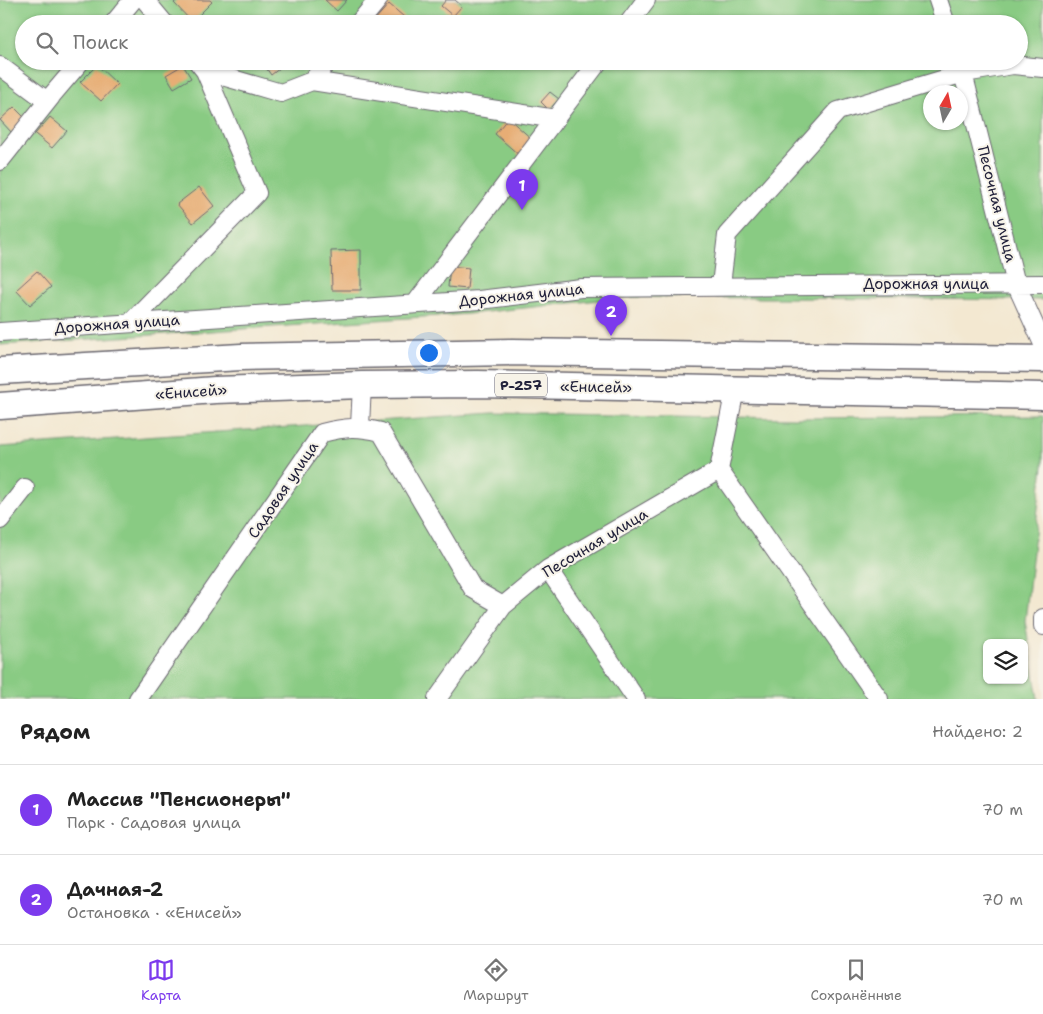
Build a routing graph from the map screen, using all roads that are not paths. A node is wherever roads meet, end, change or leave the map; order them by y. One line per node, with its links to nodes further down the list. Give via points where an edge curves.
1 (133, 0): 6 (street)
2 (145, 0): 7 (street)
3 (378, 0): 8 (street)
4 (646, 0): 9 (street)
5 (938, 0): 10 (street)
6 (120, 15)
7 (158, 15)
8 (366, 15)
9 (635, 15)
10 (943, 15)
11 (1043, 54): 12 (street)
12 (1028, 60)
13 (0, 66): 24 (street, via 47,101)
14 (1028, 66): 15 (street)
15 (1043, 68)
16 (74, 70): 24 (street)
17 (203, 70): 31 (street, via 257,193)
18 (213, 70): 23 (street, via 281,92)
19 (321, 70): 23 (street)
20 (592, 70): 25 (street)
21 (954, 70): 29 (street, via 838,111 727,235)
22 (963, 70): 27 (street, Песочная улица)
23 (312, 81): 25 (street)
24 (51, 97): 26 (street)
25 (556, 118): 30 (street)
26 (0, 161)
27 (1016, 284): 28 (street, Дорожная улица); 29 (street, Дорожная улица); 33 (street, Песочная улица)
28 (1043, 284)
29 (721, 285): 30 (street, Дорожная улица, via 581,288)
30 (415, 304): 31 (street, Дорожная улица)
31 (130, 323): 32 (street, Дорожная улица)
32 (0, 332)
33 (1043, 344)
34 (1043, 359): 35 (highway, Р-257, via 512,352 241,357)
35 (0, 371)
36 (362, 385): 37 (highway, «Енисей» / Р-257, via 478,384); 39 (highway, «Енисей» / Р-257, via 215,390); 40 (street)
37 (735, 390): 38 (highway, «Енисей» / Р-257); 41 (street)
38 (1043, 396)
39 (0, 406)
40 (360, 426): 45 (street, Садовая улица, via 382,432 473,589); 48 (street, Садовая улица, via 322,433)
41 (719, 470): 44 (street, Песочная улица); 51 (street)
42 (25, 488): 43 (street)
43 (0, 520)
44 (548, 570): 45 (street, Песочная улица); 50 (street)
45 (503, 606): 49 (street, Песочная улица)
46 (1043, 618): 47 (street)
47 (1043, 626)
48 (138, 699)
49 (437, 699)
50 (636, 699)
51 (879, 699)

